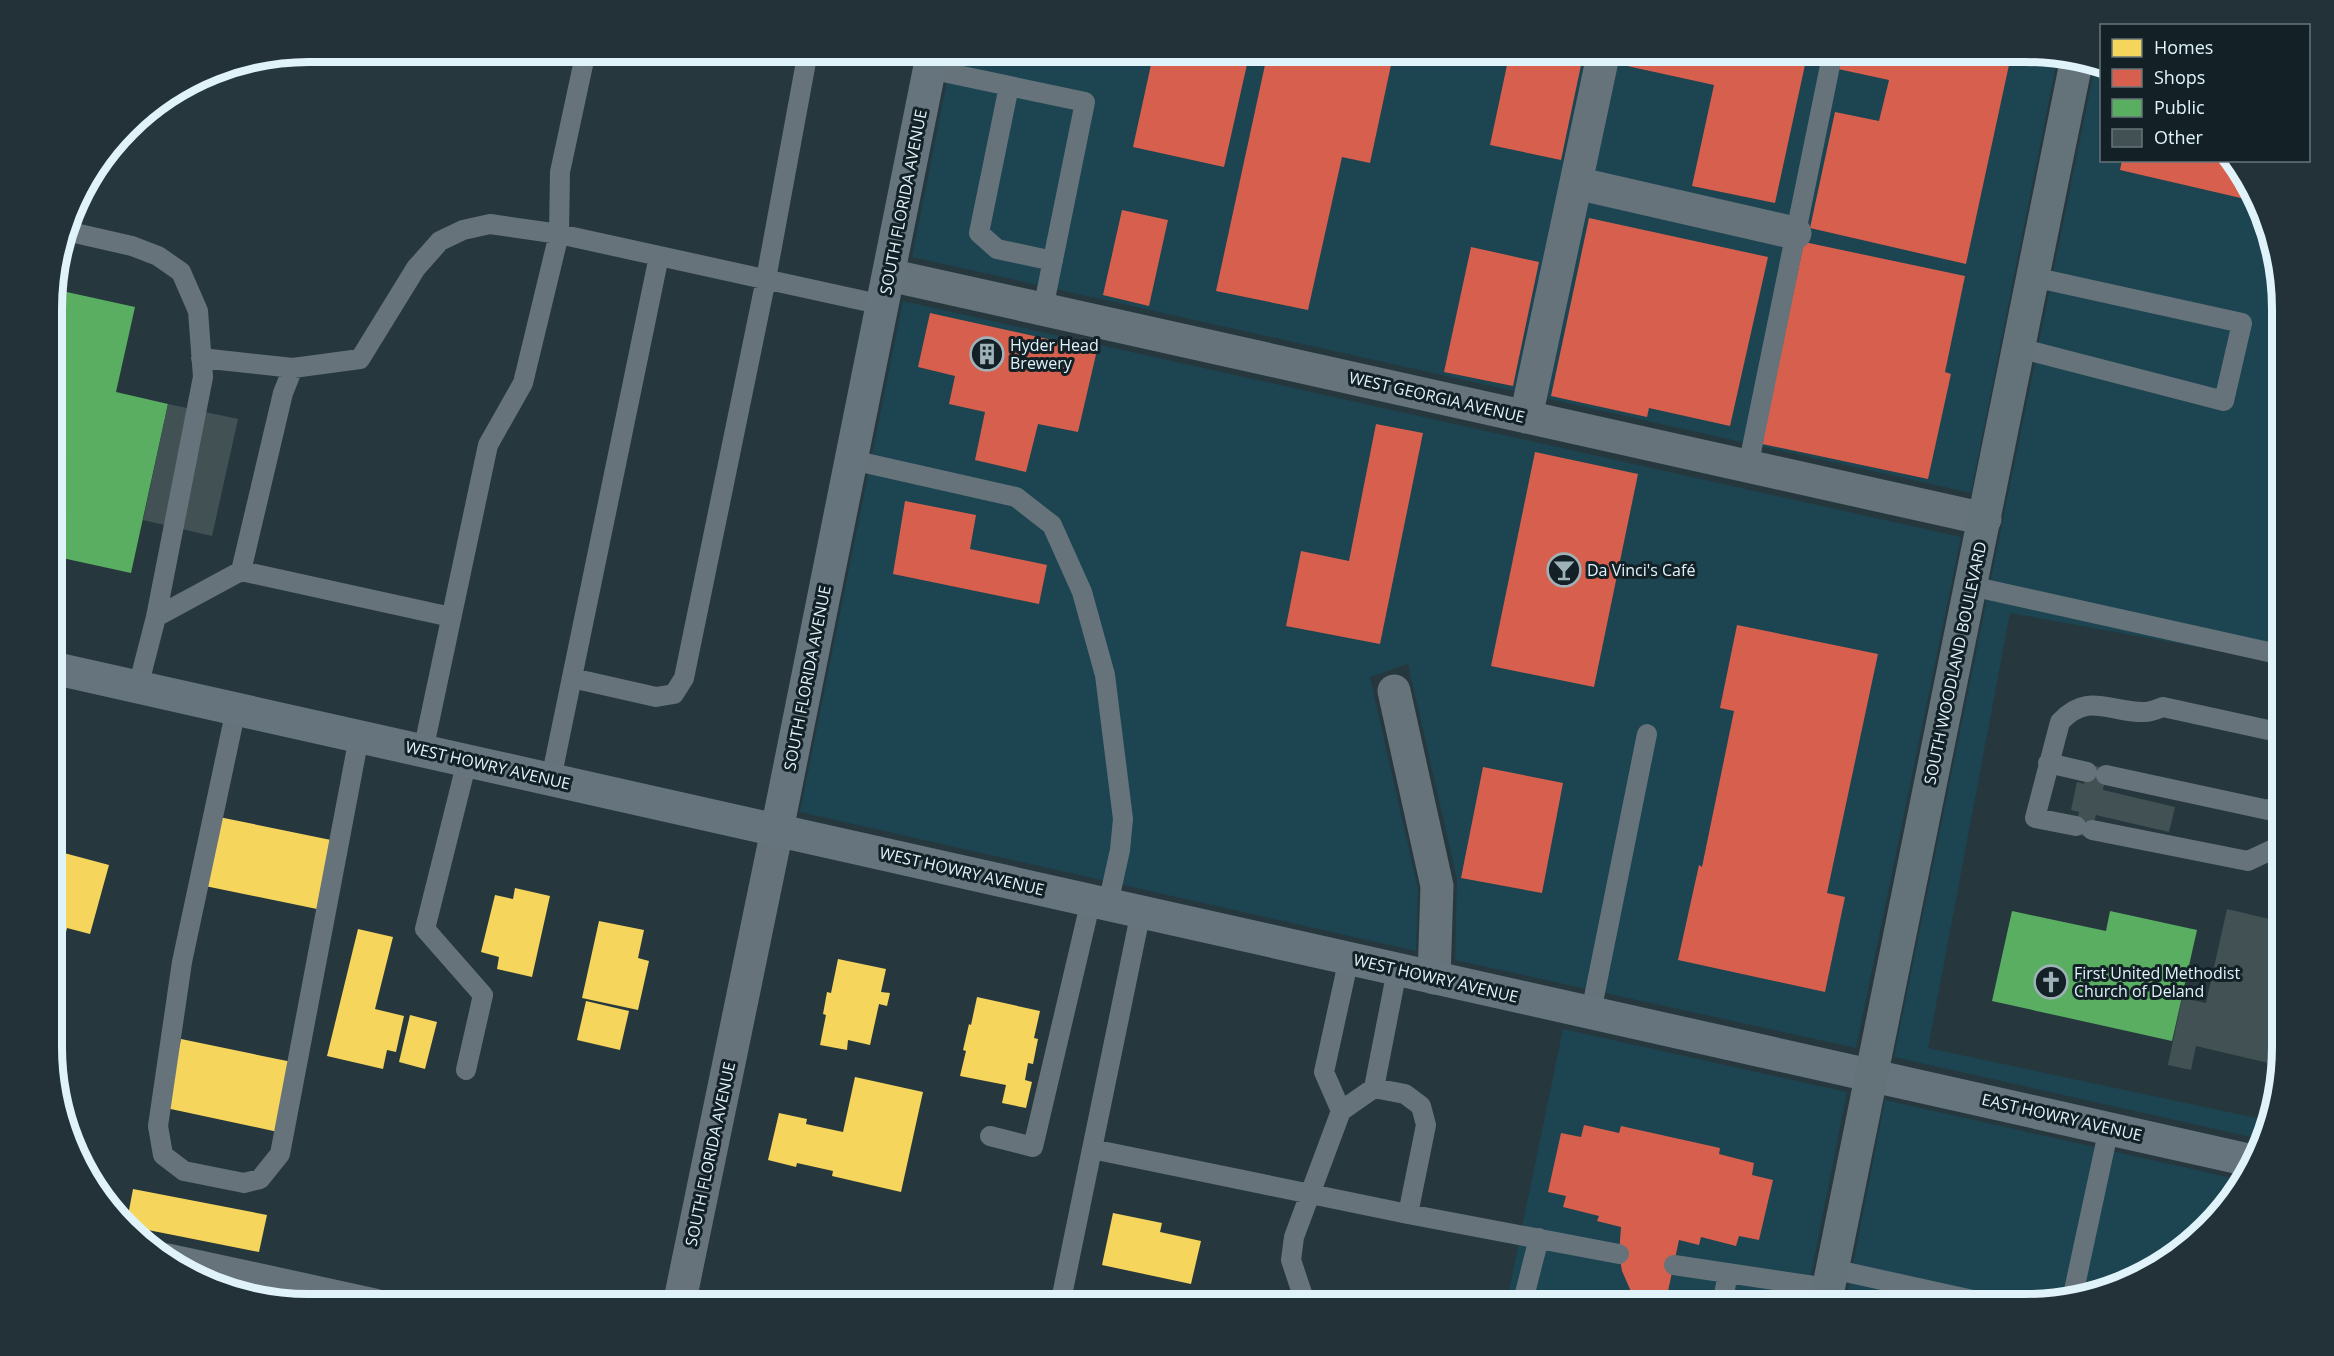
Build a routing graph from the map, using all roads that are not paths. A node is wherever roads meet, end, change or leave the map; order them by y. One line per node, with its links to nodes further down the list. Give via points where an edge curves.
1 (584, 62): 12 (lane, via 560,172)
2 (806, 62): 16 (lane)
3 (931, 62): 17 (street, SOUTH FLORIDA AVENUE)
4 (937, 62): 8 (lane)
5 (1602, 62): 9 (street)
6 (1831, 62): 11 (lane)
7 (2075, 66): 15 (main road, SOUTH WOODLAND BOULEVARD)
8 (1009, 86): 14 (lane, via 979,232 997,249); 14 (lane, via 1084,102)
9 (1576, 183): 11 (street); 22 (street)
10 (74, 233): 20 (lane, via 132,246 158,256 181,272 198,311)
11 (1795, 233): 24 (lane)
12 (559, 234): 13 (lane); 21 (lane, via 490,224 463,230 440,241 416,268 360,359); 29 (lane, via 523,383 488,445)
13 (659, 256): 16 (lane); 32 (lane)
14 (1053, 261): 18 (lane)
15 (2033, 277): 19 (main road, SOUTH WOODLAND BOULEVARD); 19 (lane, via 2242,323 2224,400)
16 (766, 279): 17 (lane); 32 (lane, via 681,687 674,694 656,697)
17 (886, 290): 18 (street, WEST GEORGIA AVENUE); 23 (street, SOUTH FLORIDA AVENUE)
18 (1043, 309): 22 (street, WEST GEORGIA AVENUE)
19 (2019, 348): 25 (main road, SOUTH WOODLAND BOULEVARD)
20 (201, 358): 21 (lane); 28 (lane, via 203,377)
21 (293, 368): 26 (lane, via 283,393)
22 (1526, 417): 24 (street, WEST GEORGIA AVENUE)
23 (852, 460): 44 (street, SOUTH FLORIDA AVENUE); 46 (lane, via 1016,497 1052,525 1082,592 1105,675 1123,819 1120,850)
24 (1748, 466): 25 (street, WEST GEORGIA AVENUE)
25 (1984, 519): 27 (main road, SOUTH WOODLAND BOULEVARD)
26 (241, 571): 28 (lane); 29 (lane)
27 (1971, 586): 30 (lane); 53 (main road, SOUTH WOODLAND BOULEVARD)
28 (156, 617): 33 (lane)
29 (451, 617): 39 (lane)
30 (2272, 654)
31 (62, 670): 33 (street, WEST HOWRY AVENUE)
32 (572, 678): 42 (lane)
33 (138, 687): 35 (street, WEST HOWRY AVENUE)
34 (1394, 691): 50 (street, via 1437,886)
35 (236, 709): 38 (street, WEST HOWRY AVENUE); 38 (lane, via 182,962 158,1126 164,1155 184,1171 244,1183 260,1179 280,1154)
36 (2272, 731): 41 (lane, via 2163,707 2146,712 2085,705 2060,722)
37 (1647, 734): 51 (lane)
38 (359, 737): 39 (street, WEST HOWRY AVENUE)
39 (423, 751): 40 (street, WEST HOWRY AVENUE)
40 (467, 761): 42 (street, WEST HOWRY AVENUE); 52 (lane, via 425,929 483,994)
41 (2048, 763): 43 (lane); 45 (lane, via 2035,818 2248,861)
42 (550, 779): 44 (street, WEST HOWRY AVENUE)
43 (2272, 808)
44 (777, 830): 46 (street, WEST HOWRY AVENUE); 71 (street, SOUTH FLORIDA AVENUE)
45 (2272, 850)
46 (1100, 902): 47 (street, WEST HOWRY AVENUE); 57 (lane, via 1033,1147)
47 (1141, 911): 48 (street, WEST HOWRY AVENUE); 58 (lane)
48 (1349, 958): 49 (street, WEST HOWRY AVENUE); 55 (lane, via 1324,1072)
49 (1397, 970): 50 (street, WEST HOWRY AVENUE); 54 (lane)
50 (1434, 978): 51 (street, WEST HOWRY AVENUE)
51 (1591, 1012): 53 (street, WEST HOWRY AVENUE)
52 (466, 1070)
53 (1871, 1074): 56 (street, EAST HOWRY AVENUE); 68 (main road, SOUTH WOODLAND BOULEVARD)
54 (1374, 1088): 55 (lane); 61 (lane, via 1405,1094 1421,1106 1426,1125)
55 (1341, 1111): 60 (lane)
56 (2109, 1128): 59 (street, EAST HOWRY AVENUE); 69 (lane)
57 (990, 1136)
58 (1092, 1149): 60 (lane); 72 (lane)
59 (2246, 1159)
60 (1311, 1193): 61 (lane); 67 (lane, via 1294,1237 1291,1260)
61 (1408, 1214): 62 (lane)
62 (1539, 1238): 63 (lane); 75 (lane)
63 (1619, 1254)
64 (193, 1265): 70 (street)
65 (1674, 1265): 66 (lane)
66 (1728, 1273): 68 (lane); 76 (lane)
67 (1299, 1286): 73 (lane); 74 (lane)
68 (1828, 1287): 77 (lane)
69 (2074, 1290)
70 (324, 1294)
71 (681, 1294)
72 (1062, 1294)
73 (1294, 1294)
74 (1302, 1294)
75 (1525, 1294)
76 (1724, 1294)
77 (1891, 1294)

